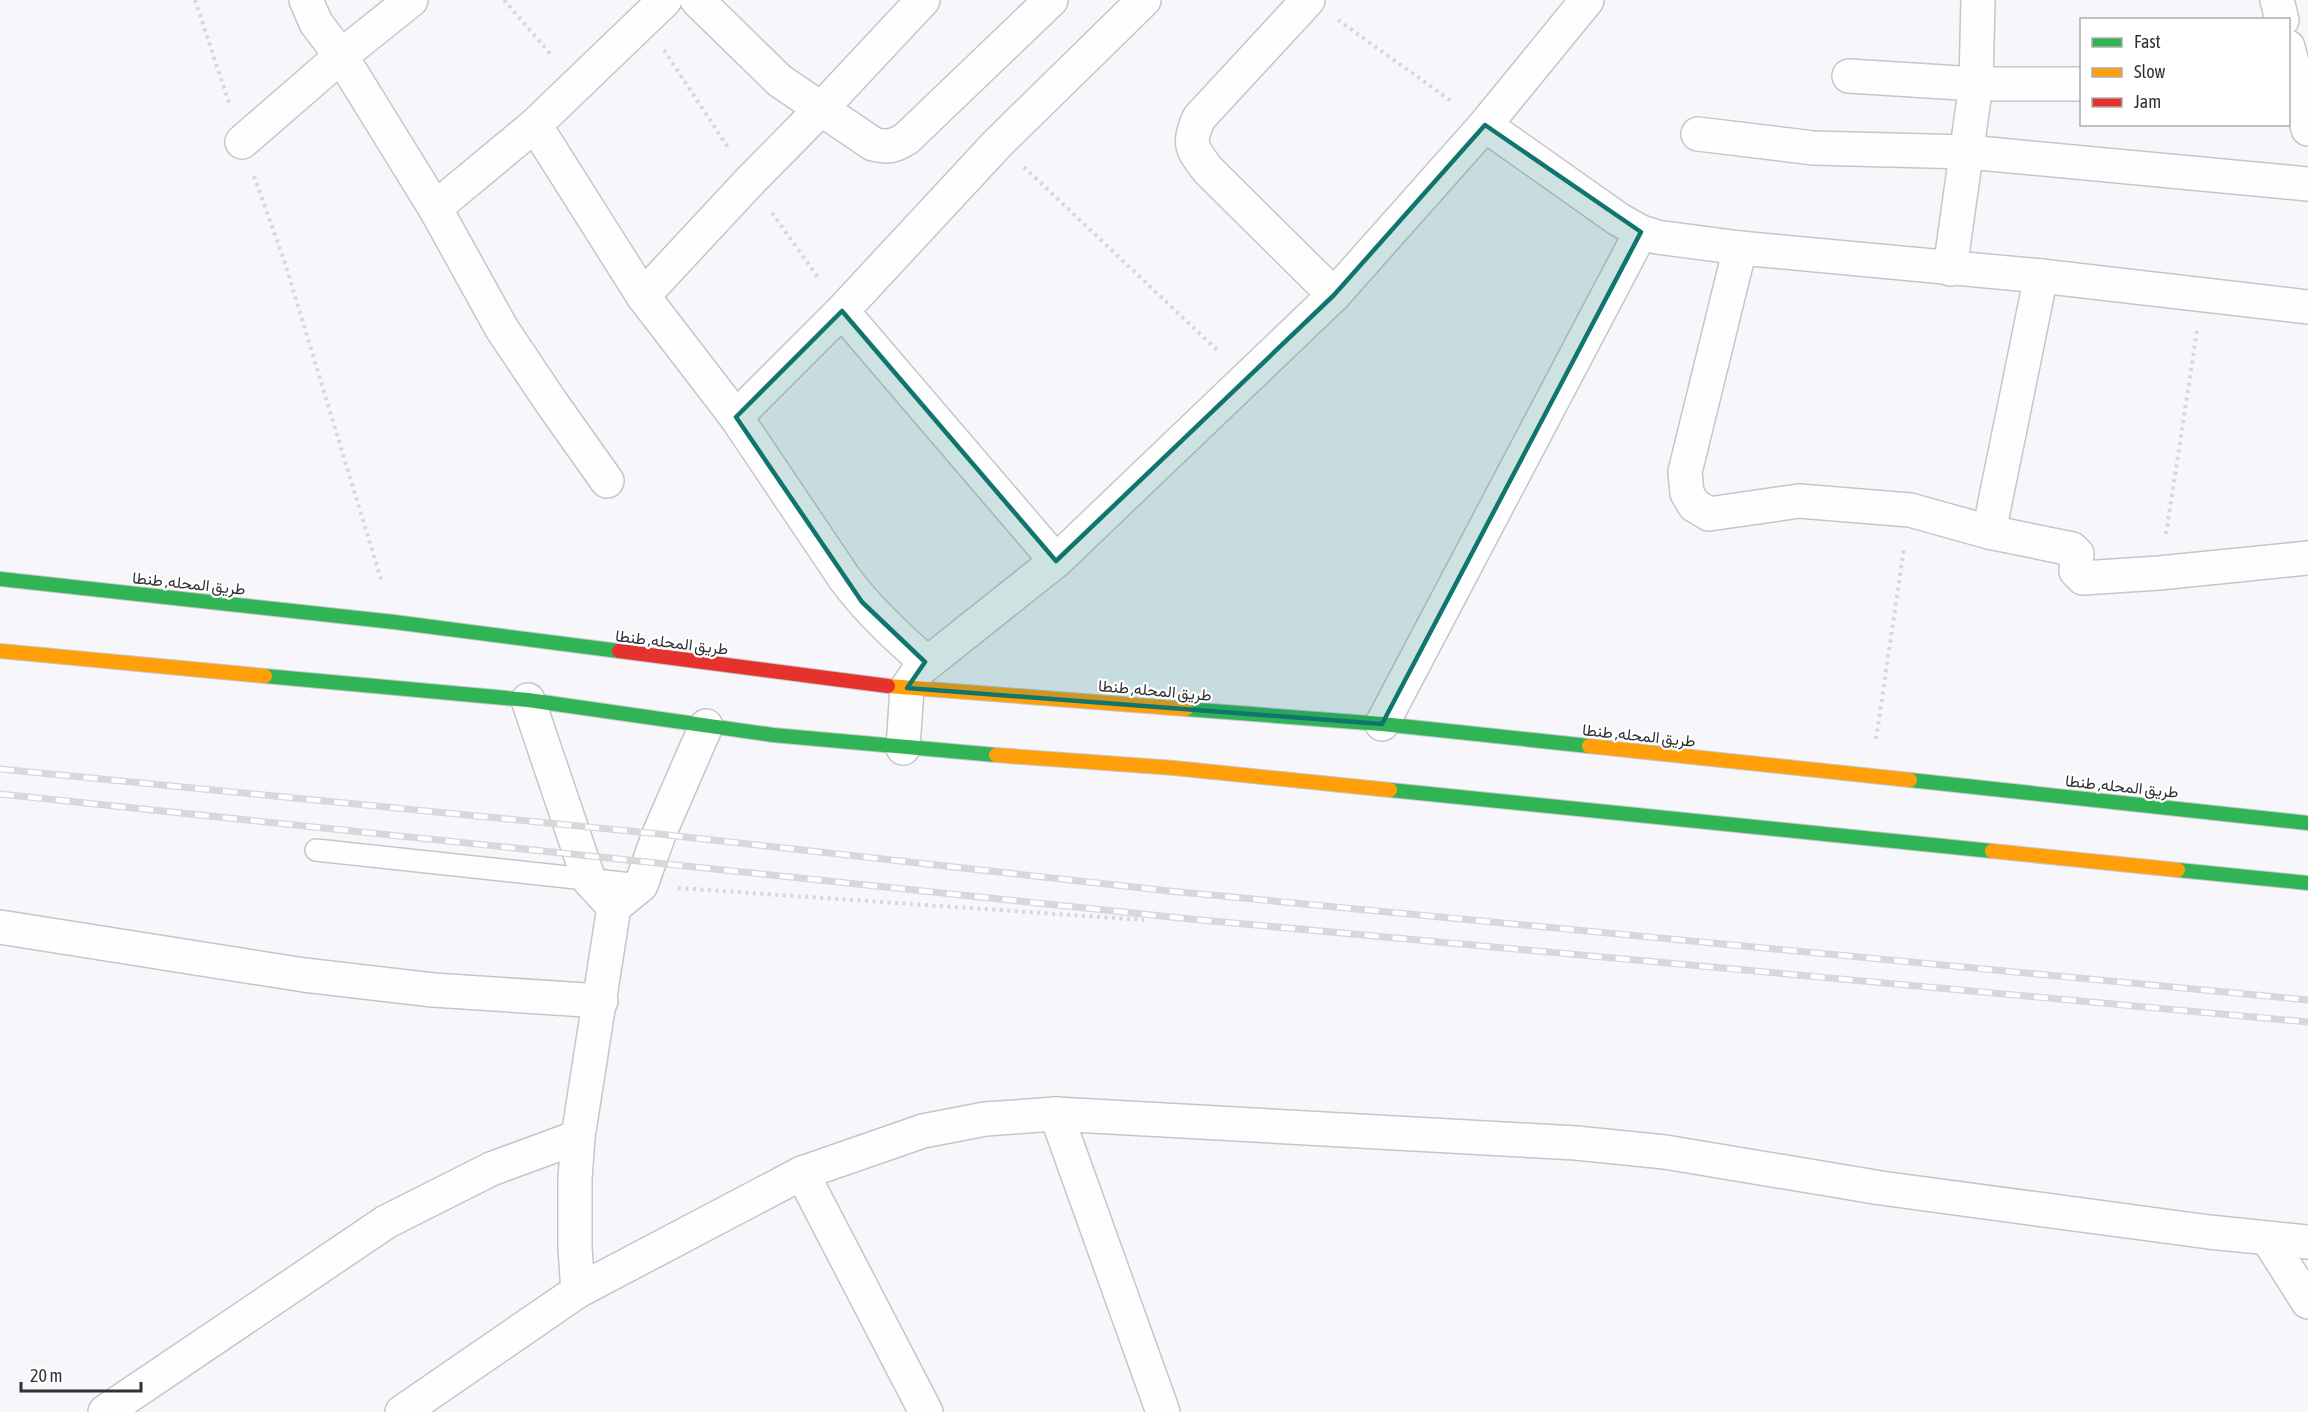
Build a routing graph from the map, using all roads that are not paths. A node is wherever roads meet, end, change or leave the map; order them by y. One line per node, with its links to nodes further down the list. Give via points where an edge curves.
1 (306, 0): 13 (street, via 316,24)
2 (411, 0): 13 (street)
3 (697, 0): 19 (street, via 780,81)
4 (923, 0): 19 (street)
5 (1051, 0): 19 (street, via 897,145 873,144)
6 (1144, 0): 35 (street, via 998,142)
7 (1587, 0): 21 (street)
8 (1978, 0): 16 (street)
9 (2277, 0): 12 (street)
10 (1319, 7): 32 (street, via 1199,118 1192,134 1192,149 1208,170)
11 (654, 10): 20 (street)
12 (2282, 18)
13 (341, 56): 24 (street); 27 (street)
14 (2290, 56): 18 (street)
15 (1849, 76): 16 (street)
16 (1976, 84): 17 (street); 25 (street)
17 (2080, 84)
18 (2293, 85): 22 (street)
19 (821, 109): 33 (street)
20 (535, 125): 27 (street); 33 (street)
21 (1485, 125): 28 (street); 32 (street)
22 (2308, 129)
23 (1698, 134): 25 (street, via 1813,148)
24 (242, 142)
25 (1968, 152): 26 (street); 30 (street)
26 (2308, 184)
27 (435, 208): 37 (street, via 502,329)
28 (1641, 232): 29 (street); 45 (street)
29 (1740, 248): 30 (street); 38 (street, via 1685,472 1687,493 1694,506 1709,514 1810,501 1910,510)
30 (1950, 269): 31 (street)
31 (2041, 276): 34 (street); 38 (street)
32 (1334, 295): 40 (street)
33 (643, 296): 36 (street)
34 (2308, 307)
35 (842, 311): 36 (street); 40 (street)
36 (736, 417): 43 (street)
37 (607, 481)
38 (1989, 532): 39 (street, via 2072,549 2077,554 2076,571 2083,578)
39 (2308, 558)
40 (1056, 561): 43 (street)
41 (0, 579): 43 (highway, طريق المحله, طنطا)
42 (0, 651): 44 (highway)
43 (917, 676): 45 (highway, طريق المحله, طنطا); 47 (street)
44 (528, 700): 46 (highway); 50 (street)
45 (1382, 724): 48 (highway, طريق المحله, طنطا)
46 (706, 726): 47 (highway); 52 (street)
47 (903, 748): 51 (highway, via 1185,769)
48 (2308, 823)
49 (316, 850): 50 (lane)
50 (589, 880): 52 (lane); 53 (street)
51 (2308, 883)
52 (641, 885): 53 (street)
53 (614, 907): 55 (street)
54 (0, 927): 55 (street, via 304,975 434,990)
55 (601, 1001): 57 (street)
56 (1056, 1114): 58 (street, via 985,1119 923,1131); 59 (street, via 1554,1142 1665,1152 1893,1189); 66 (street)
57 (578, 1137): 61 (street); 63 (street, via 491,1169 386,1222)
58 (802, 1173): 61 (street); 65 (street)
59 (2268, 1239): 60 (street); 62 (street)
60 (2308, 1242)
61 (578, 1291): 64 (street)
62 (2308, 1302)
63 (105, 1412)
64 (402, 1412)
65 (926, 1412)
66 (1162, 1412)

